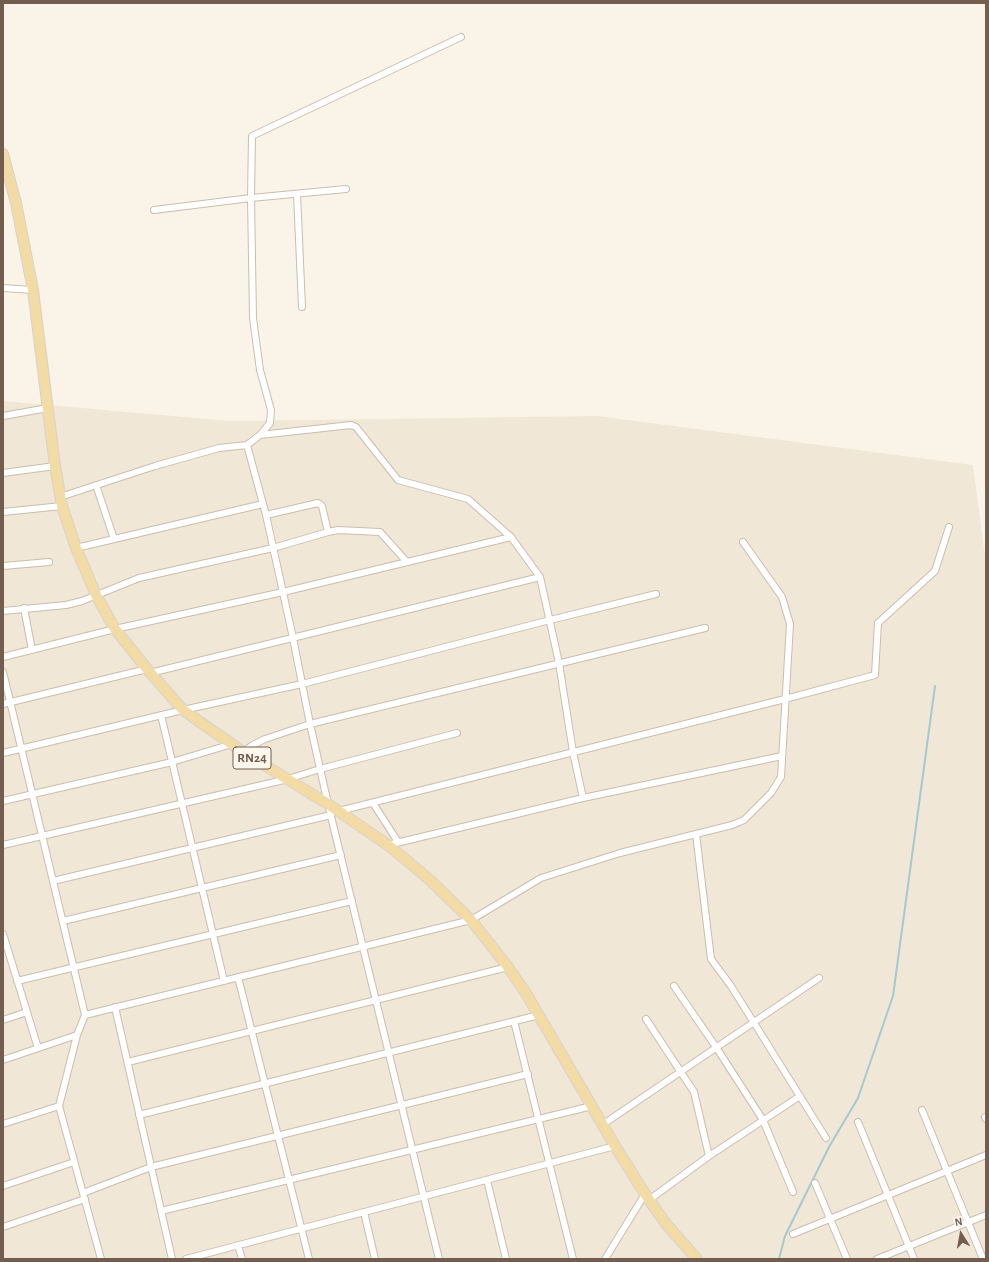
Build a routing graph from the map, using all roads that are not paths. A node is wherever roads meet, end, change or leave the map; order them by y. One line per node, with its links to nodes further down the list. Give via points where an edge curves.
1 (461, 37): 5 (street, via 252,136)
2 (3, 154): 8 (main road, RN24, via 16,203)
3 (346, 189): 4 (street)
4 (297, 194): 5 (street); 9 (street)
5 (251, 198): 6 (street); 12 (street, via 253,318 260,370 271,410 270,423)
6 (154, 210)
7 (3, 288): 8 (street)
8 (33, 290): 10 (main road, RN24)
9 (302, 307)
10 (48, 408): 11 (street); 14 (main road, RN24)
11 (3, 416)
12 (260, 435): 13 (street); 23 (street, via 351,425 356,427 398,480 468,499)
13 (247, 445): 16 (street, via 219,448); 18 (street)
14 (55, 466): 15 (street); 17 (main road, RN24)
15 (3, 473)
16 (96, 485): 17 (street); 24 (street)
17 (61, 502): 19 (street); 26 (main road, RN24)
18 (263, 504): 20 (street); 24 (street)
19 (3, 512)
20 (266, 515): 22 (street, via 318,503 322,506); 27 (street)
21 (949, 527): 47 (street, via 935,571 878,623 875,675)
22 (328, 532): 27 (street); 29 (street, via 380,532)
23 (511, 537): 29 (street); 31 (street)
24 (114, 540): 26 (street)
25 (743, 542): 47 (street, via 782,597 790,624)
26 (76, 548): 34 (main road, RN24)
27 (273, 548): 32 (street); 34 (street, via 139,578)
28 (49, 562): 30 (street)
29 (407, 562): 32 (street)
30 (3, 566)
31 (540, 577): 37 (street); 40 (street)
32 (283, 592): 39 (street); 40 (street)
33 (656, 594): 37 (street)
34 (96, 595): 35 (street, via 66,605); 39 (main road, RN24)
35 (24, 608): 36 (street); 41 (street)
36 (3, 611)
37 (550, 620): 43 (street); 46 (street)
38 (705, 628): 43 (street)
39 (116, 630): 41 (street); 44 (main road, RN24)
40 (293, 638): 44 (street); 46 (street)
41 (32, 650): 42 (street)
42 (3, 657)
43 (559, 663): 52 (street); 57 (street)
44 (149, 671): 48 (street); 50 (main road, RN24)
45 (3, 672): 48 (street)
46 (302, 684): 50 (street); 52 (street)
47 (785, 699): 57 (street); 59 (street)
48 (10, 702): 49 (street); 55 (street)
49 (3, 704)
50 (184, 710): 51 (street); 54 (main road, RN24)
51 (161, 715): 55 (street); 60 (street)
52 (310, 724): 56 (street, via 265,739); 61 (street)
53 (457, 733): 61 (street)
54 (232, 744): 56 (main road, RN24); 60 (street)
55 (21, 749): 58 (street); 63 (street)
56 (243, 752): 62 (main road, RN24)
57 (573, 752): 64 (street); 66 (street)
58 (3, 753)
59 (782, 756): 64 (street); 70 (street, via 781,777 772,793 744,820)
60 (172, 762): 63 (street); 67 (street)
61 (320, 769): 62 (street); 68 (street)
62 (288, 779): 67 (street); 68 (main road, RN24)
63 (33, 794): 65 (street); 71 (street)
64 (583, 798): 72 (street)
65 (3, 802)
66 (373, 803): 69 (street); 72 (street)
67 (182, 804): 71 (street); 75 (street)
68 (328, 804): 69 (main road, RN24)
69 (335, 813): 74 (main road, RN24); 75 (street); 76 (street)
70 (696, 834): 80 (street, via 620,853 541,878); 100 (street, via 711,959)
71 (42, 836): 73 (street); 77 (street)
72 (398, 842): 74 (street)
73 (3, 845)
74 (388, 845): 80 (main road, RN24, via 430,880)
75 (192, 848): 77 (street); 78 (street)
76 (341, 855): 78 (street); 79 (street)
77 (53, 881): 81 (street)
78 (202, 888): 81 (street); 83 (street)
79 (352, 901): 83 (street); 84 (street)
80 (471, 920): 84 (street); 86 (main road, RN24)
81 (63, 921): 85 (street)
82 (3, 934): 89 (street)
83 (213, 934): 85 (street); 90 (street)
84 (363, 946): 87 (street); 92 (street)
85 (74, 967): 89 (street); 96 (street)
86 (508, 967): 92 (street); 95 (main road, RN24)
87 (238, 977): 90 (street); 101 (street)
88 (819, 978): 100 (street)
89 (17, 981): 94 (street)
90 (224, 981): 93 (street)
91 (674, 986): 103 (street)
92 (376, 1000): 101 (street); 105 (street)
93 (115, 1007): 96 (street); 107 (street)
94 (27, 1012): 98 (street); 104 (street)
95 (539, 1014): 99 (street); 114 (main road, RN24)
96 (85, 1015): 102 (street)
97 (646, 1019): 108 (street)
98 (3, 1020)
99 (514, 1021): 105 (street); 109 (street)
100 (753, 1022): 103 (street); 111 (street)
101 (251, 1032): 107 (street); 110 (street)
102 (76, 1035): 104 (street); 113 (street)
103 (716, 1047): 108 (street); 118 (street)
104 (38, 1048): 106 (street)
105 (388, 1052): 110 (street); 112 (street)
106 (3, 1060)
107 (128, 1062): 116 (street)
108 (680, 1072): 121 (street); 127 (street, via 694,1092)
109 (528, 1074): 112 (street); 117 (street)
110 (264, 1083): 116 (street); 122 (street)
111 (800, 1096): 118 (street); 123 (street)
112 (401, 1105): 122 (street); 125 (street)
113 (59, 1106): 120 (street); 128 (street)
114 (592, 1106): 117 (street); 121 (main road, RN24)
115 (922, 1110): 131 (street)
116 (139, 1115): 130 (street)
117 (538, 1119): 125 (street); 129 (street)
118 (762, 1120): 127 (street); 136 (street)
119 (858, 1122): 137 (street)
120 (3, 1124)
121 (602, 1125): 124 (main road, RN24)
122 (278, 1136): 130 (street); 132 (street)
123 (826, 1138)
124 (615, 1146): 129 (street); 140 (main road, RN24)
125 (412, 1150): 132 (street); 139 (street)
126 (986, 1155): 131 (street)
127 (709, 1156): 140 (street)
128 (74, 1162): 135 (street); 138 (street)
129 (550, 1164): 133 (street); 159 (street)
130 (151, 1167): 138 (street); 141 (street)
131 (947, 1171): 137 (street); 145 (street)
132 (289, 1180): 141 (street); 147 (street)
133 (487, 1180): 139 (street); 158 (street)
134 (816, 1183): 144 (street)
135 (3, 1186)
136 (793, 1192)
137 (888, 1195): 144 (street); 150 (street)
138 (84, 1196): 146 (street); 151 (street)
139 (424, 1197): 142 (street); 157 (street)
140 (647, 1197): 160 (street); 161 (main road, RN24, via 666,1224)
141 (161, 1211): 152 (street)
142 (364, 1212): 147 (street); 156 (street)
143 (986, 1215): 145 (street)
144 (830, 1219): 148 (street); 162 (street)
145 (968, 1222): 150 (street); 165 (street)
146 (3, 1227)
147 (301, 1229): 149 (street); 155 (street)
148 (793, 1234)
149 (238, 1245): 153 (street); 154 (street)
150 (909, 1246): 163 (street); 164 (street)
151 (101, 1259)
152 (172, 1259)
153 (186, 1259)
154 (242, 1259)
155 (309, 1259)
156 (375, 1259)
157 (439, 1259)
158 (506, 1259)
159 (573, 1259)
160 (605, 1259)
161 (697, 1259)
162 (847, 1259)
163 (877, 1259)
164 (914, 1259)
165 (983, 1259)

